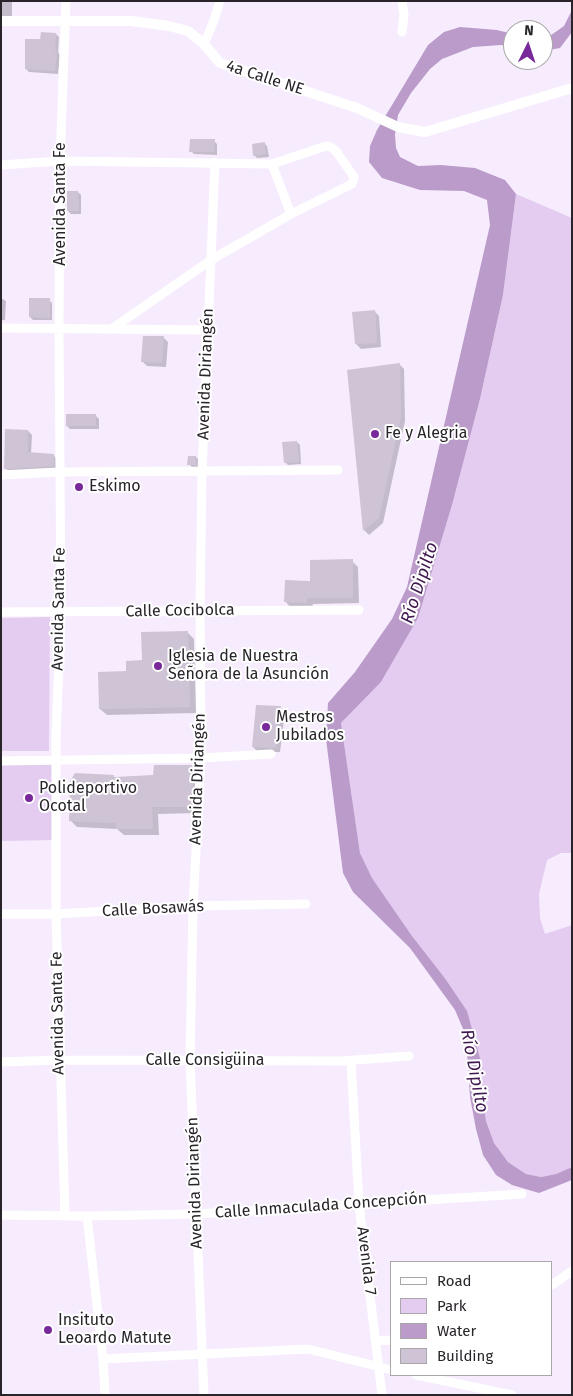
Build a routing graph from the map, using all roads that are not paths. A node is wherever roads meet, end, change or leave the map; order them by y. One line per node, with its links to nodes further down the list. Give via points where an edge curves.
1 (66, 1): 4 (street, Avenida Santa Fe)
2 (220, 1): 7 (street)
3 (402, 1): 6 (street)
4 (66, 20): 5 (street, 4a Calle NE); 7 (street, 4a Calle NE, via 131,21 169,26 188,31); 9 (street, Avenida Santa Fe)
5 (1, 22)
6 (402, 32)
7 (204, 44): 8 (street, 4a Calle NE, via 220,63 357,108 398,127 425,132)
8 (572, 88)
9 (60, 161): 10 (street); 12 (street); 16 (street, Avenida Santa Fe)
10 (215, 162): 11 (street); 14 (street, Avenida Diriangén)
11 (272, 164): 13 (street); 13 (street, via 326,146 336,151 354,177 352,184)
12 (1, 165)
13 (291, 214): 14 (street)
14 (211, 260): 17 (street); 18 (street, Avenida Diriangén)
15 (1, 328): 16 (street)
16 (59, 328): 17 (street); 20 (street, Avenida Santa Fe)
17 (113, 328): 18 (street)
18 (208, 330): 21 (street, Avenida Diriangén)
19 (338, 470): 21 (street)
20 (59, 472): 21 (street); 22 (street); 26 (street, Avenida Santa Fe)
21 (202, 472): 23 (street, Avenida Diriangén)
22 (1, 475)
23 (200, 610): 24 (street, Calle Cocibolca); 26 (street, Calle Cocibolca); 28 (street, Avenida Diriangén)
24 (359, 610)
25 (1, 612): 26 (street, Calle Cocibolca)
26 (61, 612): 29 (street, Avenida Santa Fe)
27 (270, 754): 28 (street)
28 (201, 758): 29 (street); 32 (street, Avenida Diriangén)
29 (56, 759): 30 (street); 34 (street, Avenida Santa Fe)
30 (1, 761)
31 (306, 904): 32 (street, Calle Bosawás)
32 (193, 906): 34 (street, Calle Bosawás); 37 (street, Avenida Diriangén)
33 (1, 914): 34 (street, Calle Bosawás)
34 (56, 914): 36 (street, Avenida Santa Fe)
35 (409, 1056): 38 (street, Calle Consigüina)
36 (59, 1060): 37 (street, Calle Consigüina); 39 (street, Calle Consigüina); 44 (street, Avenida Santa Fe)
37 (190, 1061): 38 (street, Calle Consigüina); 42 (street, Avenida Diriangén)
38 (351, 1061): 41 (street, Avenida 7)
39 (1, 1062)
40 (522, 1194): 41 (street, Calle Inmaculada Concepción)
41 (359, 1204): 42 (street, Calle Inmaculada Concepción); 49 (street, Avenida 7)
42 (196, 1214): 45 (street, Calle Inmaculada Concepción); 50 (street, Avenida Diriangén)
43 (1, 1215): 44 (street, Calle Inmaculada Concepción)
44 (65, 1216): 45 (street, Calle Inmaculada Concepción)
45 (88, 1216): 51 (street)
46 (572, 1271): 47 (street)
47 (553, 1284)
48 (390, 1340): 49 (street)
49 (377, 1341): 52 (street, Avenida 7)
50 (202, 1355): 51 (street); 52 (street, via 308,1349); 56 (street, Avenida Diriangén)
51 (103, 1359): 55 (street)
52 (379, 1367): 53 (street); 57 (street)
53 (390, 1370)
54 (421, 1376): 58 (street)
55 (105, 1395)
56 (204, 1395)
57 (382, 1395)
58 (512, 1395)

